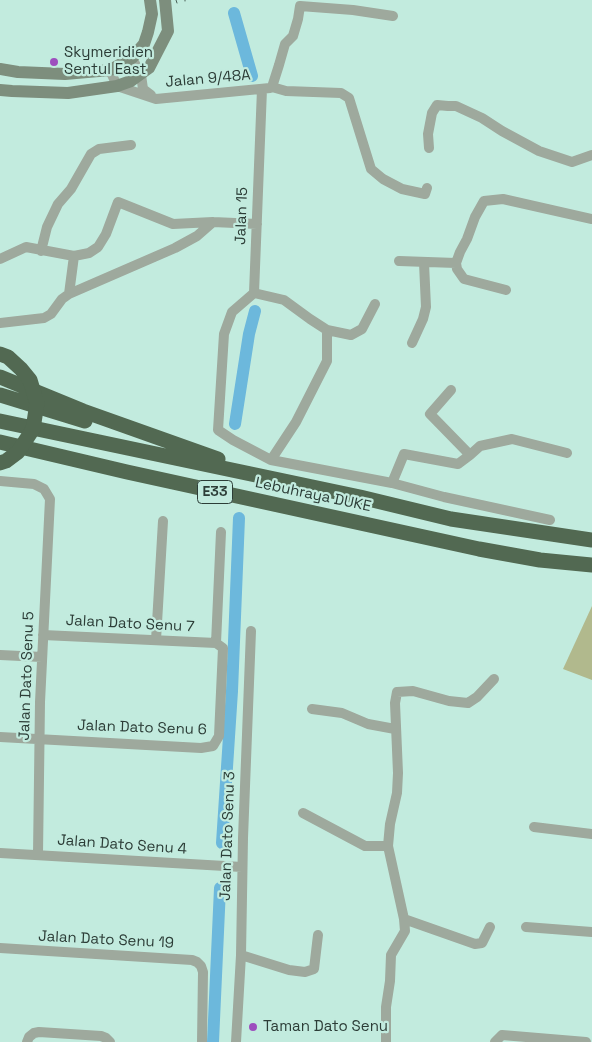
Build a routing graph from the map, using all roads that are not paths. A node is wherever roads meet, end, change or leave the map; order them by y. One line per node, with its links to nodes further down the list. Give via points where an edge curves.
1 (150, 0): 4 (main road, via 152,14 148,32 144,44)
2 (165, 0): 7 (main road, via 168,31 149,68)
3 (393, 16): 9 (street, Jalan 15, via 300,6 292,36 284,44 281,60)
4 (132, 58): 6 (main road); 7 (street, Jalan 9/48A)
5 (0, 70): 6 (main road, via 65,74)
6 (110, 70): 8 (street)
7 (141, 75): 8 (main road); 11 (street, Jalan 9/48A, via 143,89)
8 (118, 86): 10 (main road, via 68,93); 11 (street, Jalan 9/48A)
9 (267, 88): 11 (street, Jalan 9/48A); 15 (street, Jalan 9/48A, via 286,92 341,93 349,98 372,169 402,189 425,194); 18 (street, Jalan 15)
10 (0, 90)
11 (156, 99)
12 (131, 145): 19 (street, via 99,149 91,154 71,189 58,204)
13 (429, 148): 14 (street, via 432,112 437,105 456,106 540,151 572,162)
14 (592, 155)
15 (427, 188)
16 (592, 219): 24 (street, via 503,199 484,201)
17 (213, 222): 18 (street); 20 (street, via 173,224 118,202 98,248); 27 (street, via 197,236 175,248)
18 (257, 224): 26 (street, Jalan 15)
19 (41, 251): 20 (street); 21 (street, via 26,247)
20 (74, 256): 27 (street)
21 (0, 259)
22 (399, 261): 23 (street)
23 (424, 263): 24 (street); 31 (street, via 425,314)
24 (456, 263): 25 (street, via 464,279)
25 (506, 290)
26 (254, 293): 30 (street, via 284,300); 40 (street, via 232,312 224,334 218,430)
27 (69, 294): 29 (street, via 44,318)
28 (375, 304): 30 (street, via 362,329 351,335)
29 (0, 322)
30 (327, 330): 40 (street, via 326,361 296,422)
31 (412, 343)
32 (0, 354): 41 (highway, bridge, via 21,368 30,380 37,403 33,429 18,452)
33 (0, 377): 42 (highway, via 83,411)
34 (451, 390): 39 (street, via 430,414)
35 (0, 395): 42 (highway)
36 (4, 422): 42 (highway, Lebuhraya DUKE / E33)
37 (0, 444): 49 (highway, Lebuhraya DUKE / E33, via 479,549)
38 (566, 453): 39 (street, via 512,439 480,446)
39 (470, 455): 44 (street, via 458,464 404,454)
40 (271, 460): 44 (street)
41 (0, 462)
42 (274, 478): 46 (highway, Lebuhraya DUKE / E33, via 451,519)
43 (0, 481): 51 (street, Jalan Dato Senu 5, via 34,484 44,489 50,499)
44 (392, 483): 46 (street)
45 (163, 521): 52 (street)
46 (546, 527): 48 (highway, Lebuhraya DUKE / E33)
47 (221, 532): 53 (street, Jalan Dato Senu 6)
48 (592, 540)
49 (592, 565)
50 (251, 631): 67 (street, Jalan Dato Senu 3)
51 (43, 635): 52 (street, Jalan Dato Senu 7); 55 (street, Jalan Dato Senu 5)
52 (156, 640): 53 (street, Jalan Dato Senu 7)
53 (216, 643): 60 (street, Jalan Dato Senu 6, via 223,648 219,736 213,746)
54 (0, 655): 55 (street)
55 (42, 657): 60 (street, Jalan Dato Senu 5)
56 (494, 679): 58 (street, via 468,703 414,691 397,692)
57 (312, 709): 58 (street, via 342,712 368,724)
58 (395, 729): 64 (street, via 398,780)
59 (0, 737): 60 (street, Jalan Dato Senu 6)
60 (40, 739): 66 (street, Jalan Dato Senu 5)
61 (303, 813): 64 (street, via 365,846)
62 (534, 827): 63 (street)
63 (592, 834)
64 (388, 846): 68 (street)
65 (0, 853): 66 (street, Jalan Dato Senu 4)
66 (38, 854): 67 (street, Jalan Dato Senu 4)
67 (242, 867): 74 (street, Jalan Dato Senu 3)
68 (404, 919): 70 (street, via 475,944 482,943); 79 (street, via 402,937 391,955)
69 (526, 926): 71 (street)
70 (490, 927)
71 (592, 932)
72 (318, 934): 74 (street, via 314,969 305,972)
73 (0, 948): 77 (street, Jalan Dato Senu 19, via 197,962 203,972)
74 (241, 955): 78 (street, Jalan Dato Senu 3)
75 (30, 1038): 76 (street, via 40,1032 100,1036)
76 (110, 1042)
77 (202, 1042)
78 (236, 1042)
79 (386, 1042)
80 (495, 1042): 81 (street, via 502,1035)
81 (586, 1042)

